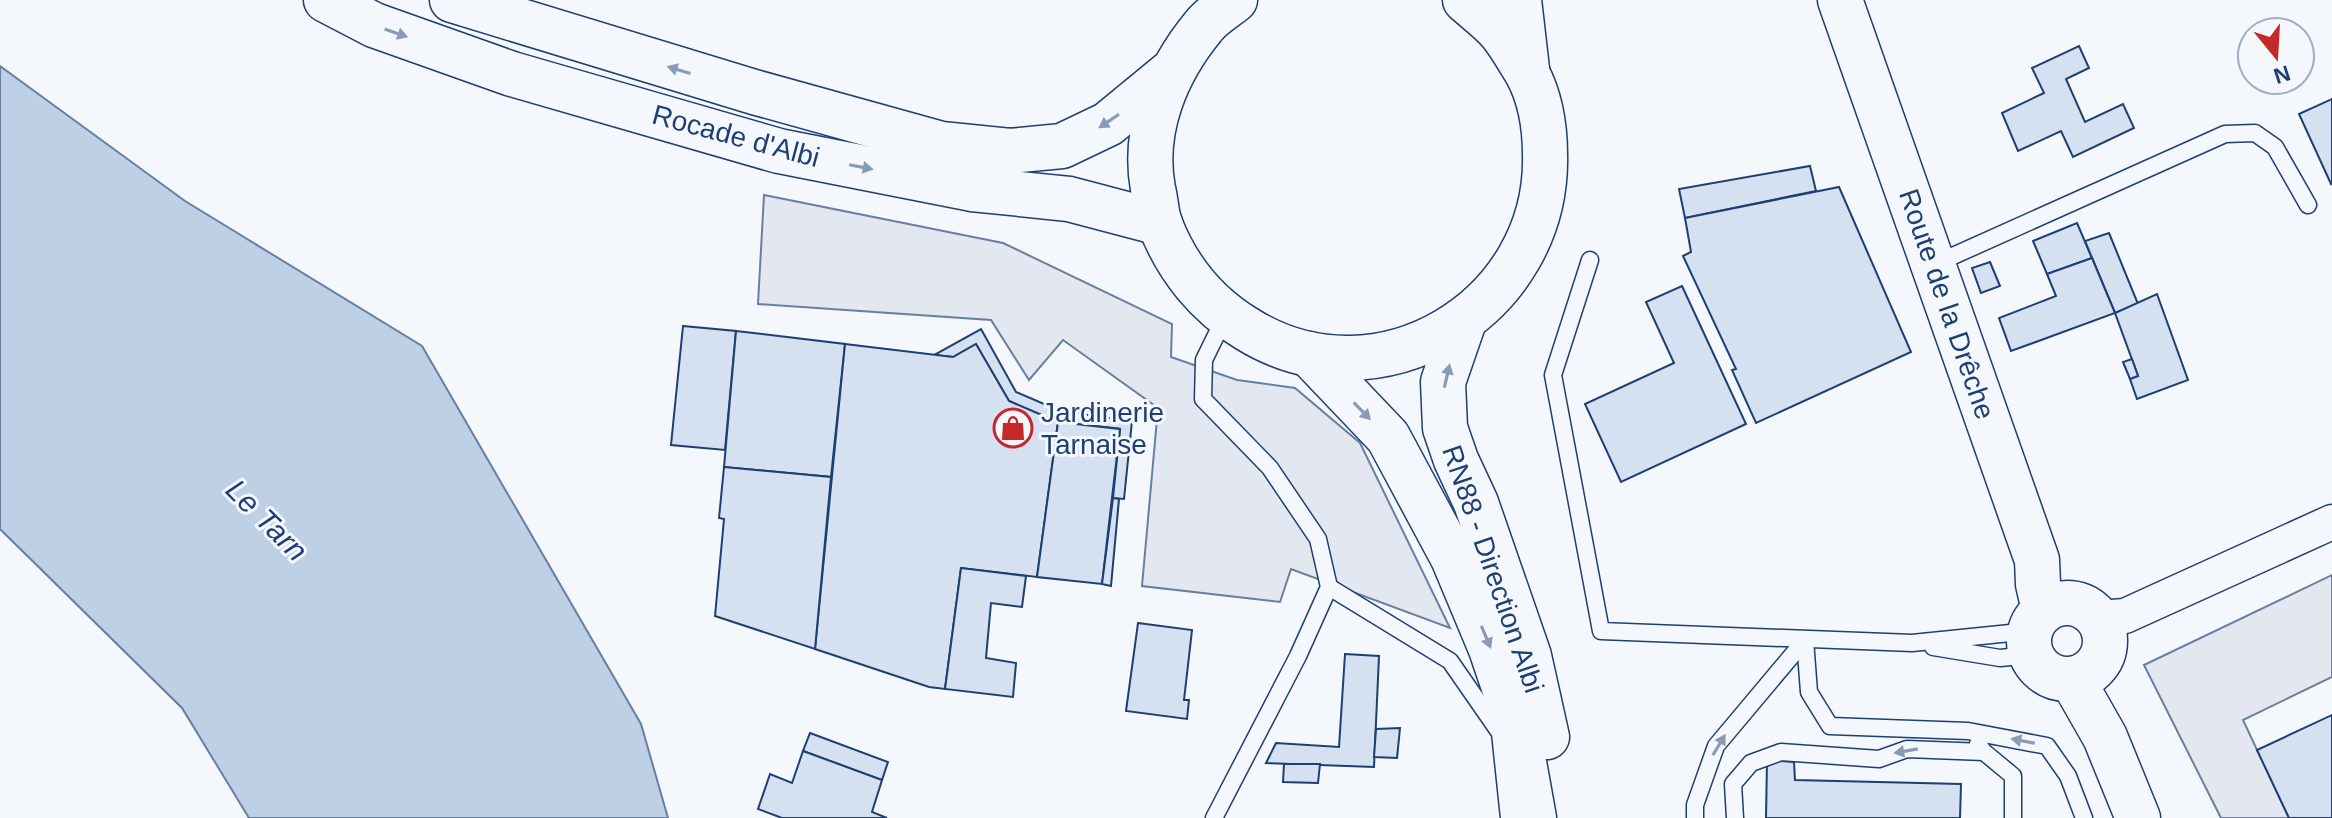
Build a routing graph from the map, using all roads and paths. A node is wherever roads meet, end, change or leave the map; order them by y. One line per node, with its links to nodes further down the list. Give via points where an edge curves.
1 (326, 0): 10 (main road, Rocade d'Albi, one-way to 10, via 374,25 512,74 779,151 972,189 1069,199)
2 (452, 0): 7 (main road, Rocade d'Albi, one-way to 2, via 1108,124 1062,146 1010,151 941,144)
3 (1235, 0): 7 (main road, via 1204,24)
4 (1465, 0): 8 (main road, via 1500,32)
5 (1519, 0): 8 (main road)
6 (1840, 0): 12 (main road, Route de la Drêche)
7 (1170, 73): 10 (main road, via 1154,122 1150,173)
8 (1528, 76): 14 (main road, via 1545,128 1546,182 1532,236 1504,283)
9 (2308, 205): 12 (lane, via 2275,147 2255,133 2225,134)
10 (1160, 223): 13 (main road, via 1186,274)
11 (1590, 260): 20 (lane, via 1553,375 1601,631)
12 (1933, 264): 19 (main road, Route de la Drêche, via 2037,560)
13 (1226, 316): 15 (main road, via 1265,340); 17 (lane, via 1204,360 1203,399 1270,468 1318,539)
14 (1464, 321): 15 (main road, via 1416,346 1363,358); 28 (main road, RN88 - Direction Albi, one-way to 14, via 1529,656 1445,428 1443,382)
15 (1309, 354): 27 (main road, one-way to 27, via 1388,437 1453,558 1518,729)
16 (2332, 522): 18 (street, via 2125,616)
17 (1329, 587): 25 (lane); 26 (lane, via 1450,661 1500,733)
18 (2098, 618): 19 (main road, via 2087,608 2057,604); 22 (main road, via 2105,647 2100,661)
19 (2035, 632): 21 (lane); 21 (lane, via 2000,658); 22 (main road, via 2038,667 2060,678)
20 (1805, 640): 21 (lane); 23 (lane, via 1809,692 1830,726); 29 (lane, one-way to 20, via 1716,746)
21 (1912, 643)
22 (2081, 676): 33 (main road)
23 (1968, 731): 24 (lane); 32 (lane, one-way to 23, via 2068,776 2047,746)
24 (1984, 752): 30 (lane, one-way to 30, via 1907,749 1879,759 1781,752 1751,763 1733,784); 31 (lane, via 2013,776)
25 (1214, 818)
26 (1509, 818)
27 (1534, 818)
28 (1562, 818)
29 (1695, 818)
30 (1735, 818)
31 (2013, 818)
32 (2084, 818)
33 (2138, 818)

